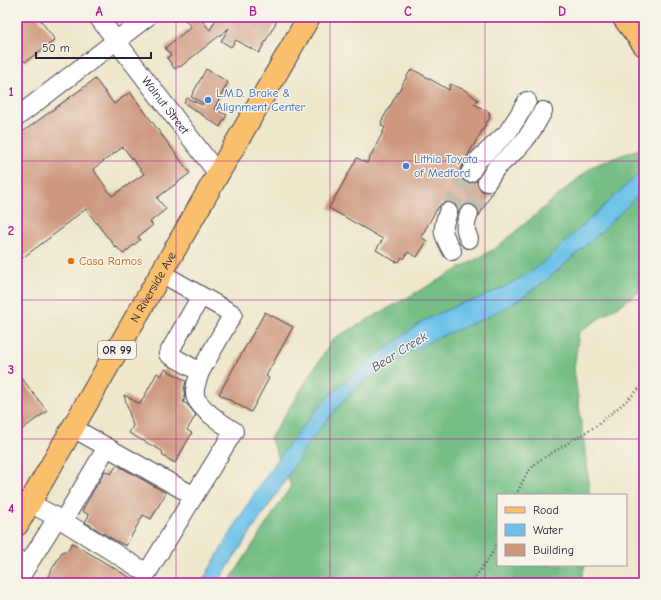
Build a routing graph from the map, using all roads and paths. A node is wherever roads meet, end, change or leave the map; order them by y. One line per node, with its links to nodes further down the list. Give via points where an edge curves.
1 (98, 17): 5 (street, Walnut Street)
2 (147, 17): 5 (street)
3 (309, 17): 11 (main road, OR 99)
4 (623, 17): 6 (main road)
5 (116, 41): 9 (street); 11 (street, Walnut Street)
6 (644, 45)
7 (527, 101): 10 (street, via 507,133 479,159)
8 (543, 111): 12 (street, via 525,140 496,168)
9 (17, 117)
10 (470, 173)
11 (218, 174): 17 (main road, N Riverside Ave / OR 99)
12 (487, 182)
13 (448, 212): 16 (street, via 443,227 445,239)
14 (468, 214): 15 (street, via 465,225)
15 (468, 239)
16 (452, 251)
17 (161, 273): 18 (street); 21 (main road, N Riverside Ave / OR 99)
18 (201, 296): 19 (street, via 233,314); 19 (street, via 168,354)
19 (200, 372): 24 (street, via 194,396 197,402 234,431)
20 (644, 384): 23 (path, via 602,421 537,462 527,472)
21 (73, 428): 22 (street); 25 (main road, N Riverside Ave / OR 99)
22 (107, 447): 24 (street); 26 (street)
23 (516, 494)
24 (194, 496): 30 (street)
25 (30, 502): 26 (street); 27 (main road, N Riverside Ave / OR 99)
26 (60, 520): 29 (street); 30 (street)
27 (17, 525)
28 (497, 544): 32 (path)
29 (22, 562): 31 (street)
30 (144, 578)
31 (17, 583)
32 (471, 583)

